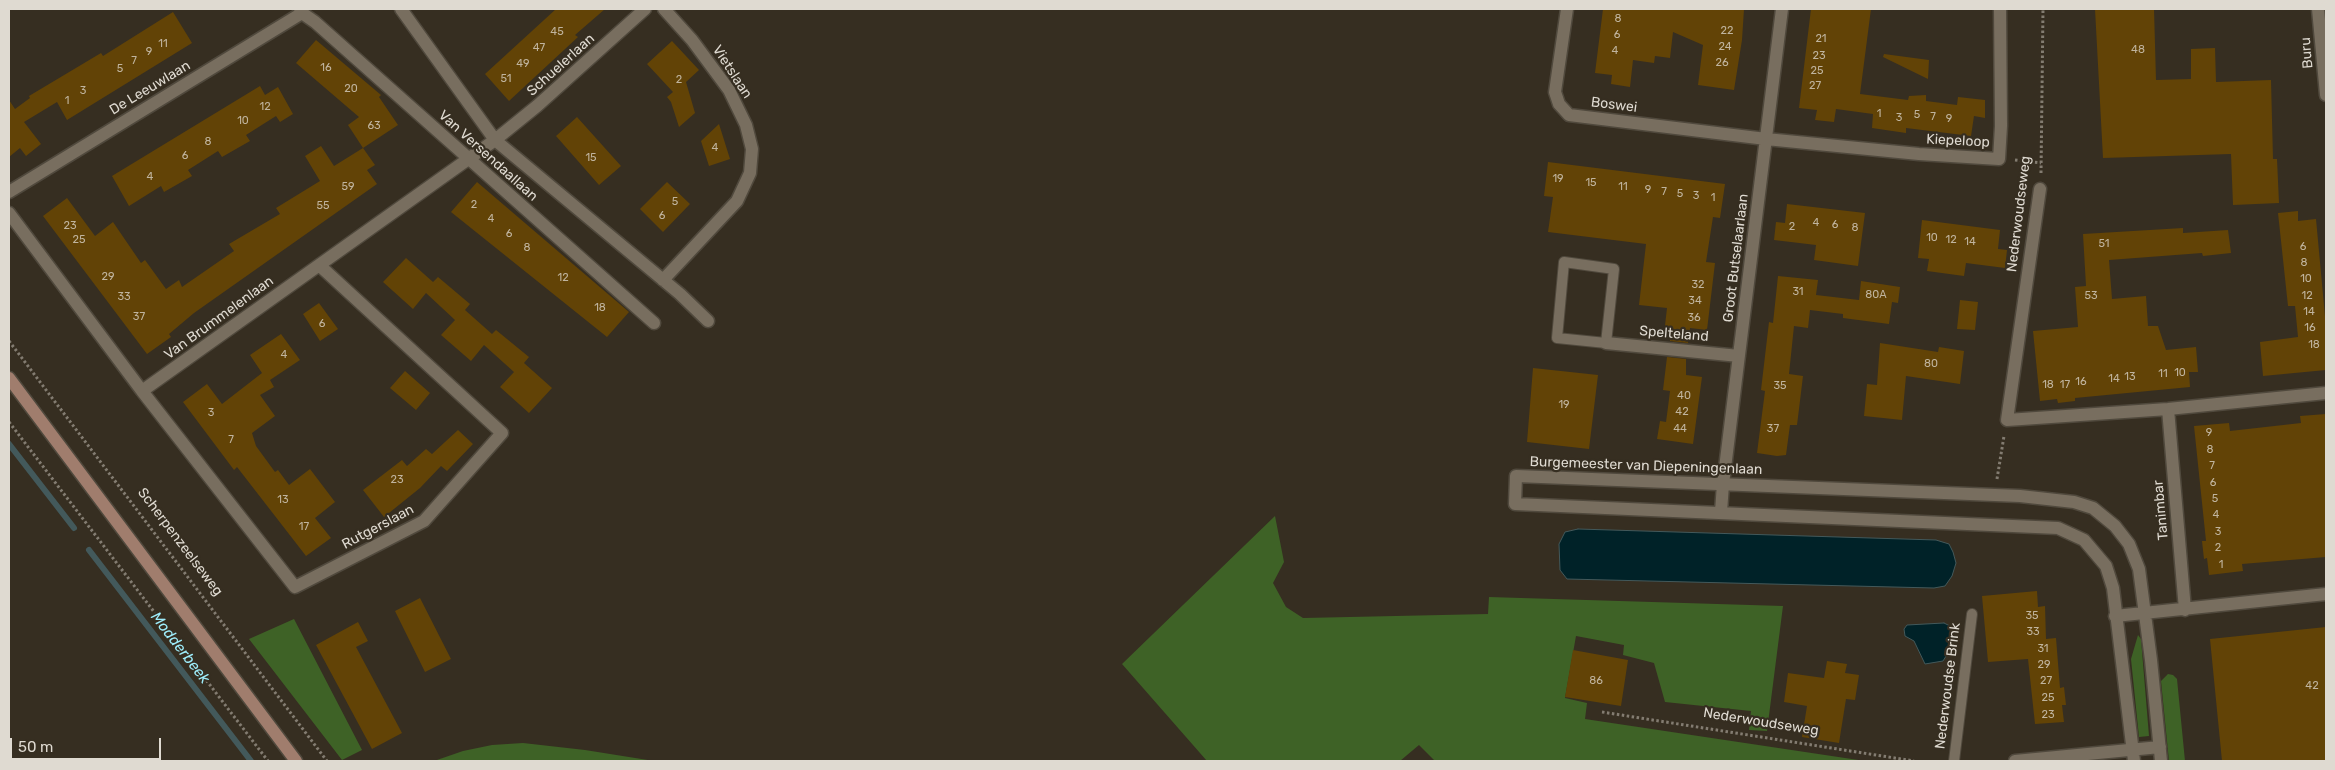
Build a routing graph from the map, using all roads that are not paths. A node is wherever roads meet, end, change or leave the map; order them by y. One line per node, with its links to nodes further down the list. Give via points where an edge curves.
1 (401, 9): 11 (street, Van Versendaallaan)
2 (645, 9): 11 (street, Schuelerlaan, via 538,106)
3 (664, 9): 17 (street, Vietslaan, via 729,90 746,124 752,149 750,173 737,201)
4 (1567, 9): 10 (street, Boswei, via 1555,92 1559,104 1569,115)
5 (1782, 9): 10 (street, Groot Butselaarlaan)
6 (2000, 9): 10 (street, Kiepeloop, via 2002,126 1999,159)
7 (2318, 9): 9 (street, Buru)
8 (301, 11): 12 (street, Van Versendaallaan); 14 (street, De Leeuwlaan)
9 (2326, 95)
10 (1766, 139): 21 (street, Groot Butselaarlaan)
11 (495, 140): 12 (street, Van Brummelenlaan); 17 (street, Van Versendaallaan)
12 (468, 159): 16 (street, Van Brummelenlaan); 19 (street, Van Versendaallaan)
13 (2040, 188): 25 (street, Nederwoudseweg, via 2006,420)
14 (9, 192)
15 (9, 212): 23 (street)
16 (319, 264): 23 (street, Van Brummelenlaan); 23 (street, Rutgerslaan, via 502,433 424,520 295,587)
17 (663, 280): 18 (street, Van Versendaallaan)
18 (708, 321)
19 (654, 323)
20 (1606, 343): 20 (lane, Spelteland, via 1557,338 1564,262 1614,269); 21 (street, Spelteland)
21 (1739, 356): 26 (street, Groot Butselaarlaan)
22 (9, 378): 35 (main road)
23 (142, 391)
24 (2326, 393): 25 (street)
25 (2168, 409): 29 (street, Tanimbar)
26 (1723, 484): 27 (street, Groot Butselaarlaan); 27 (street, Burgemeester van Diepeningenlaan, via 1516,476 1515,504); 31 (street, Burgemeester van Diepeningenlaan, via 1994,494 2074,502 2093,508 2115,526 2129,544 2139,569)
27 (1721, 512): 32 (street, Burgemeester van Diepeningenlaan, via 2058,528 2084,540 2106,566 2113,588)
28 (2326, 594): 29 (street)
29 (2185, 610): 31 (street)
30 (1972, 614): 36 (lane, Nederwoudse Brink)
31 (2144, 614): 32 (street); 33 (street, Burgemeester van Diepeningenlaan)
32 (2115, 616): 34 (street, Burgemeester van Diepeningenlaan)
33 (2160, 747): 34 (street); 38 (street, Burgemeester van Diepeningenlaan)
34 (2134, 756): 37 (street)
35 (296, 761)
36 (1954, 761)
37 (2015, 761)
38 (2161, 761)

